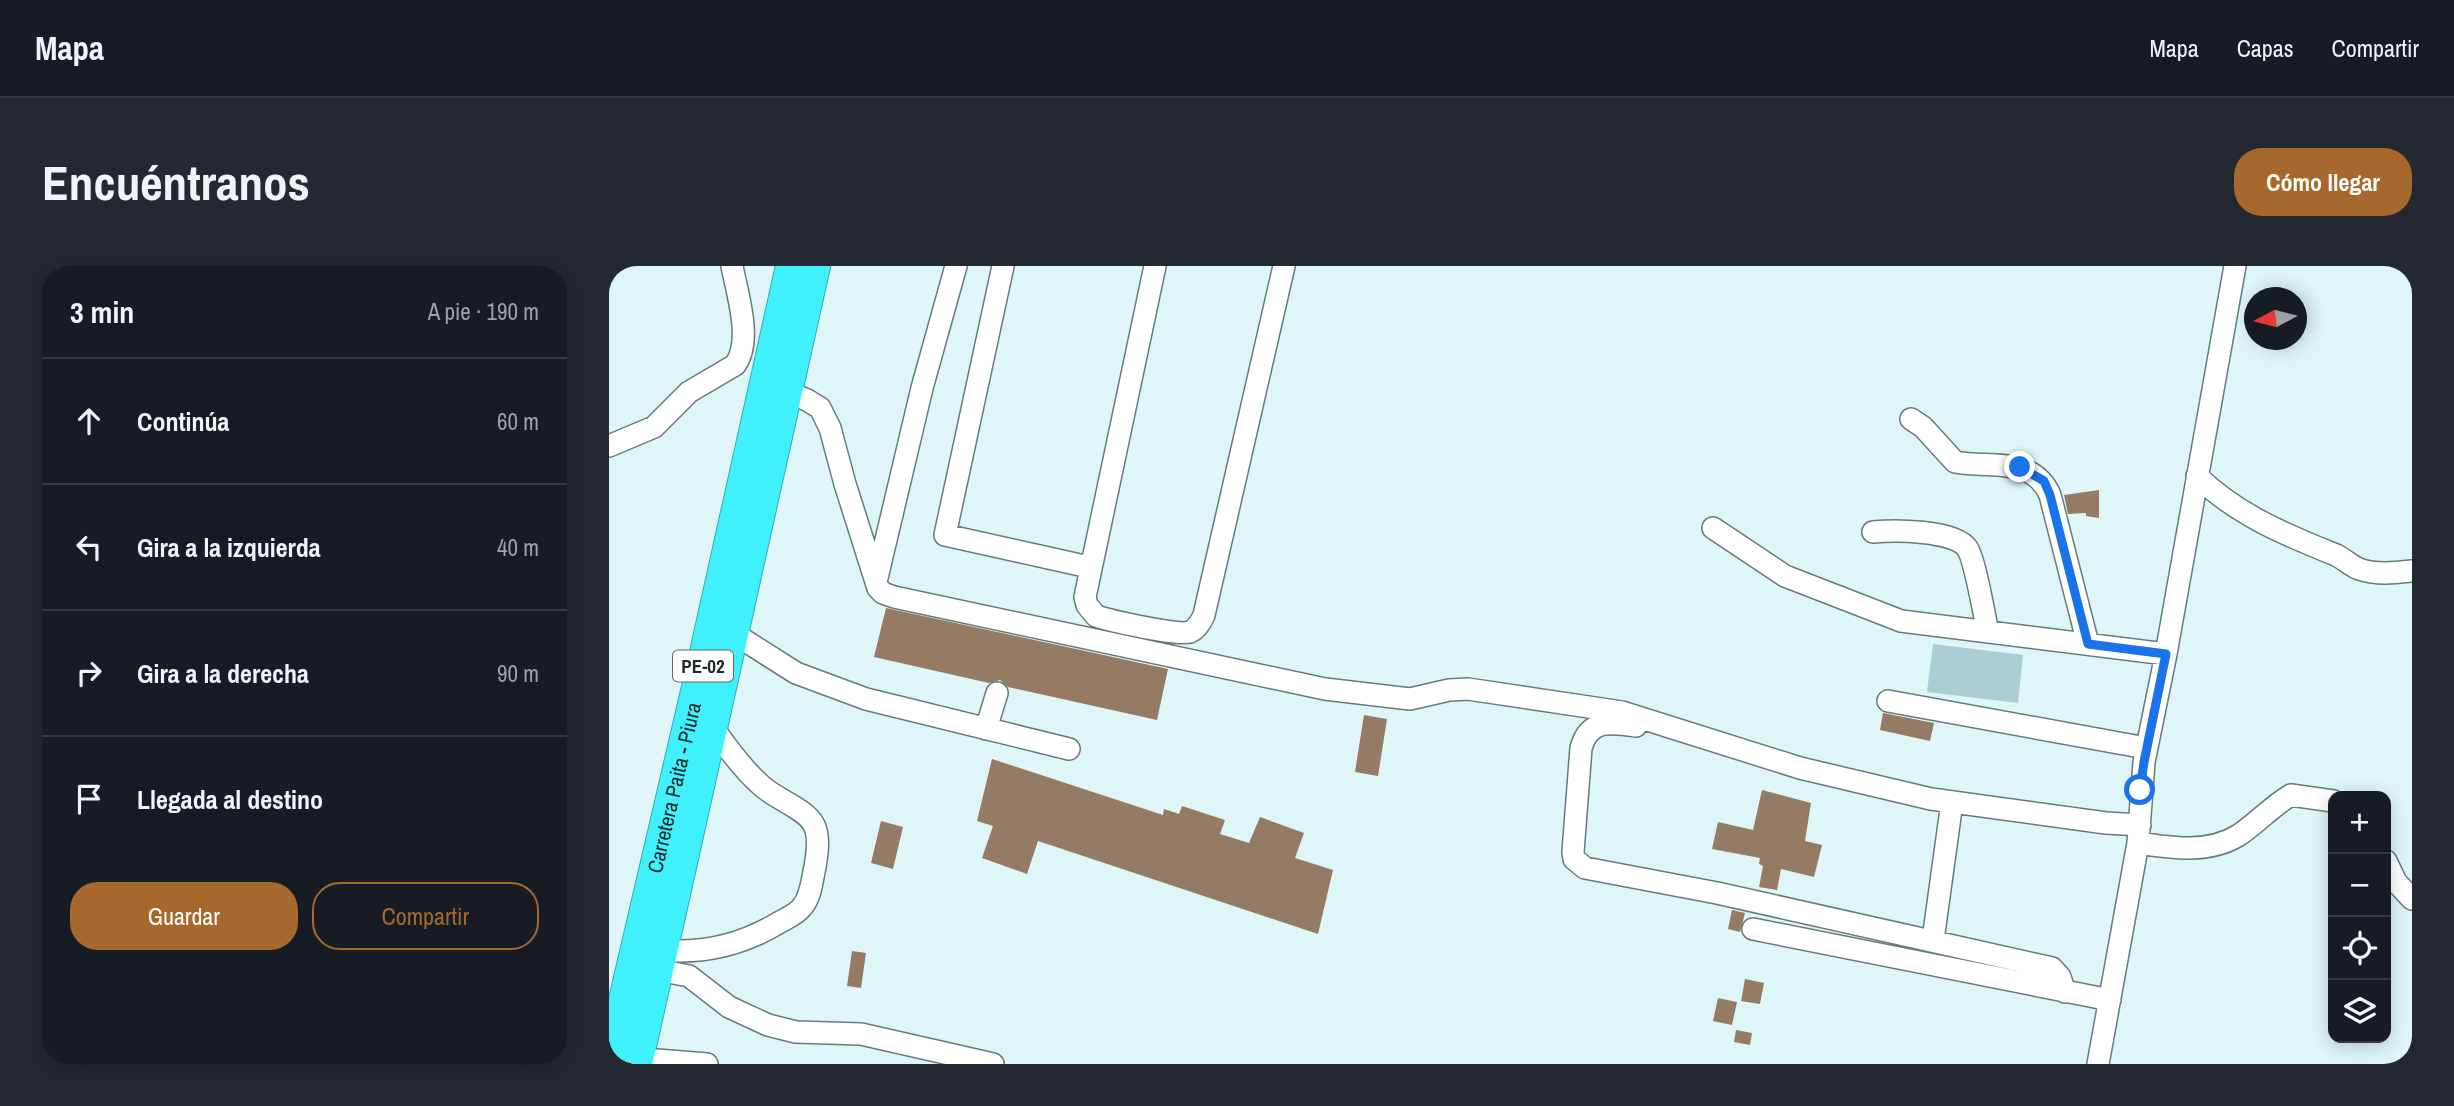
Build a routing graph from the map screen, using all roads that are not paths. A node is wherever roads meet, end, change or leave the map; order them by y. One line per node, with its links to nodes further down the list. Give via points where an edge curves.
1 (733, 266): 11 (street, via 743,326 740,358 689,393 654,427)
2 (790, 266): 39 (highway, Carretera Paita - Piura / PE-02)
3 (815, 266): 9 (highway, Carretera Paita - Piura / PE-02)
4 (956, 266): 17 (street)
5 (1003, 266): 15 (street, via 945,535)
6 (1155, 266): 15 (street)
7 (1284, 266): 15 (street, via 1201,623 1192,631 1178,633 1096,616 1085,597)
8 (2235, 266): 12 (street)
9 (787, 392): 17 (street, via 820,408 830,428); 19 (highway, Carretera Paita - Piura / PE-02)
10 (1911, 419): 20 (street, via 1955,462 2020,467 2044,481)
11 (609, 446)
12 (2197, 477): 16 (street, via 2265,525 2358,569); 21 (street)
13 (1713, 528): 18 (street, via 1785,576 1901,621)
14 (1873, 532): 18 (street, via 1949,537 1966,546)
15 (1089, 567)
16 (2412, 571)
17 (876, 582): 26 (street, via 883,593 894,597 1325,689 1410,699 1468,689 1622,712)
18 (1988, 632): 20 (street)
19 (733, 633): 24 (highway, Carretera Paita - Piura / PE-02); 25 (street, via 796,673 854,695)
20 (2088, 644): 21 (street)
21 (2166, 654): 27 (street)
22 (997, 693): 25 (street)
23 (1888, 701): 27 (street)
24 (712, 726): 36 (highway, Carretera Paita - Piura / PE-02); 36 (street, via 764,788 813,823 817,855 809,896 800,910 764,932)
25 (986, 729): 28 (street)
26 (1690, 734): 30 (street, via 1800,768); 35 (street, via 1621,724 1593,727 1585,734 1573,852 1579,864)
27 (2147, 748): 31 (street)
28 (1069, 749)
29 (2328, 800): 31 (street, via 2291,795 2238,836 2210,846 2183,849)
30 (1952, 802): 31 (street, via 2106,823); 35 (street)
31 (2139, 834): 38 (street)
32 (2391, 871): 33 (street)
33 (2412, 900)
34 (1753, 929): 37 (street)
35 (1933, 940): 37 (street, via 2052,968)
36 (660, 960): 40 (highway, Carretera Paita - Piura / PE-02); 42 (street, via 729,1007 768,1025 796,1032 861,1034)
37 (2065, 992): 38 (street)
38 (2110, 1000): 43 (street)
39 (609, 1064)
40 (639, 1064): 41 (street, via 657,1060)
41 (707, 1064)
42 (993, 1064)
43 (2098, 1064)

